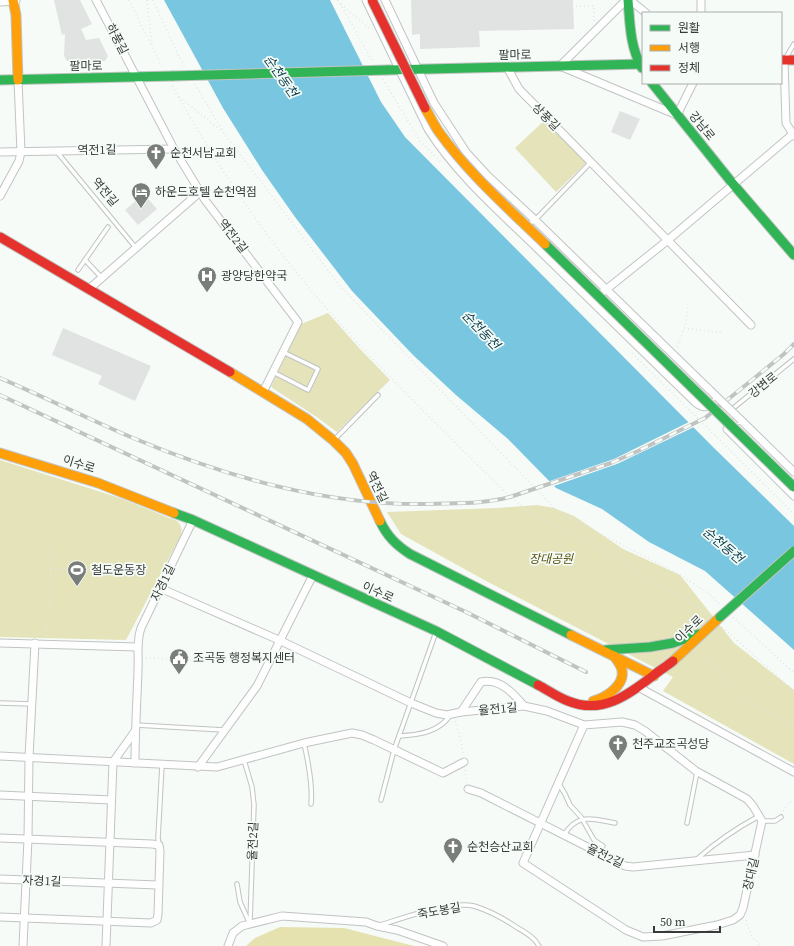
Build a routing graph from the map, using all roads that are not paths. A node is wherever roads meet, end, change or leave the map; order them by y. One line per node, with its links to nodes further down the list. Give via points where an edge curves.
1 (96, 0): 19 (street, 하풍길)
2 (366, 0): 18 (street)
3 (372, 0): 60 (main road, bridge, via 423,104 438,131 456,154 484,185)
4 (378, 0): 59 (main road, via 437,119 460,152 487,182)
5 (385, 0): 17 (street)
6 (628, 0): 10 (street); 14 (street); 15 (main road, via 632,42)
7 (701, 0): 11 (street)
8 (15, 1): 9 (street); 21 (main road)
9 (0, 2)
10 (645, 12)
11 (701, 12)
12 (794, 44): 13 (lane)
13 (786, 60): 25 (street, via 786,123)
14 (560, 66): 15 (main road, 팔마로); 16 (main road, 팔마로); 24 (street)
15 (642, 66)
16 (506, 67): 17 (main road, 팔마로); 30 (street, 상풍길, via 519,89)
17 (419, 69): 18 (main road, 팔마로); 34 (street, via 434,103 466,152)
18 (399, 70): 19 (main road, 팔마로, bridge); 36 (street, via 428,129 440,147 453,164)
19 (137, 77): 21 (main road, 팔마로); 26 (street, 역전2길)
20 (0, 80): 21 (main road, 팔마로)
21 (18, 80): 29 (street)
22 (653, 84): 24 (main road, 강남로)
23 (693, 84): 24 (street)
24 (677, 116): 31 (main road, 강남로)
25 (793, 135): 31 (street)
26 (174, 149): 27 (street, 역전1길); 32 (street, 역전2길)
27 (56, 151): 29 (street, 역전1길); 39 (lane, 역전길)
28 (0, 152): 29 (street, 역전1길)
29 (21, 152): 33 (street, via 19,161)
30 (591, 162): 34 (lane); 38 (street, 상풍길)
31 (734, 184): 38 (street); 40 (main road, 강남로)
32 (200, 192): 39 (street); 48 (street, 역전2길, via 298,322)
33 (0, 196)
34 (535, 220): 36 (lane); 45 (street)
35 (108, 227): 41 (lane)
36 (519, 230): 46 (street)
37 (0, 237): 44 (main road, 역전길)
38 (668, 240): 45 (street); 47 (street, 상풍길)
39 (136, 248): 43 (street)
40 (794, 256)
41 (85, 260): 42 (lane); 43 (lane)
42 (78, 270)
43 (102, 278): 44 (street)
44 (89, 289): 51 (main road, 역전길)
45 (606, 289): 46 (street); 53 (street)
46 (592, 301): 53 (street, via 701,407 716,401)
47 (750, 325)
48 (283, 352): 50 (street, 역전2길); 50 (lane, via 318,369 312,383 308,390)
49 (794, 359): 54 (lane, 강변로)
50 (273, 372): 51 (street, 역전2길)
51 (263, 392): 56 (main road, 역전길, via 307,419)
52 (378, 395): 56 (lane)
53 (717, 397): 54 (street, bridge)
54 (731, 410): 55 (street, bridge)
55 (741, 420): 58 (street); 61 (street, via 727,429)
56 (334, 441): 72 (main road, 역전길, via 353,464 382,525 398,546 458,579)
57 (0, 453): 62 (main road, 이수로, via 98,483)
58 (794, 472)
59 (794, 481)
60 (794, 487)
61 (794, 496)
62 (193, 520): 64 (main road, 이수로); 65 (street, 자경1길)
63 (794, 551): 67 (main road, 이수로, bridge)
64 (313, 575): 66 (main road, 이수로); 68 (street)
65 (160, 588): 68 (street, 율전1길); 71 (street, 자경1길, via 141,628)
66 (436, 631): 76 (main road, 이수로); 78 (lane)
67 (703, 633): 72 (main road, via 658,646); 74 (main road, 이수로)
68 (281, 641): 78 (street, 율전1길); 85 (street, via 257,686)
69 (0, 642): 70 (street)
70 (35, 643): 71 (street); 79 (street)
71 (137, 647): 84 (street, 자경1길)
72 (603, 650): 73 (main road, 역전길)
73 (612, 654): 74 (main road, 역전길); 76 (main road, via 621,665 622,673 621,681 607,696 585,702)
74 (654, 676): 75 (main road, 이수로)
75 (640, 688): 76 (main road, 이수로, via 619,700 603,705 579,705); 98 (street)
76 (568, 701)
77 (0, 702): 79 (lane)
78 (411, 703): 82 (street, 율전1길, via 442,715); 86 (lane)
79 (32, 704): 90 (street)
80 (524, 706): 81 (street, 율전1길); 81 (street, via 508,689 489,680 481,682); 83 (street, 율전1길, via 547,711)
81 (460, 712): 82 (street, 율전1길)
82 (452, 714): 86 (lane, via 437,728)
83 (584, 725): 97 (street, via 622,722 635,725); 99 (street)
84 (136, 728): 85 (lane); 92 (street); 94 (street, 자경1길)
85 (225, 730): 96 (street)
86 (399, 736): 88 (lane)
87 (304, 743): 88 (street, via 352,733); 91 (street); 105 (lane)
88 (394, 750): 93 (street, via 444,773); 104 (lane)
89 (0, 756): 90 (street)
90 (29, 757): 92 (street); 102 (street)
91 (244, 760): 96 (street, via 217,767); 128 (lane, 율전2길, via 254,805)
92 (113, 762): 94 (street); 103 (street)
93 (464, 762)
94 (135, 763): 95 (street)
95 (162, 765): 96 (street); 116 (lane)
96 (198, 767)
97 (697, 772): 107 (street, via 747,799); 110 (lane)
98 (794, 772)
99 (559, 784): 108 (lane, via 570,805); 111 (street)
100 (468, 789): 111 (street, 율전2길, via 481,793)
101 (0, 795): 102 (street)
102 (29, 797): 103 (street); 114 (street)
103 (112, 800): 115 (street)
104 (381, 800)
105 (311, 804)
106 (781, 817): 107 (lane, via 775,821)
107 (761, 818): 118 (street, 장대길); 119 (lane, via 744,824)
108 (582, 819): 109 (lane); 112 (lane, via 572,824); 117 (lane, via 594,840 603,846)
109 (615, 823)
110 (687, 823)
111 (541, 824): 112 (street, 율전2길); 118 (street, 장대길, via 523,863 639,937 662,936 733,920 740,915 743,908)
112 (564, 835): 117 (street, 율전2길)
113 (0, 838): 114 (street)
114 (28, 839): 115 (street); 121 (street)
115 (110, 842): 116 (street); 122 (street)
116 (159, 845): 124 (street)
117 (600, 853): 119 (street, 율전2길, via 625,866 633,867)
118 (755, 856): 119 (street, 율전2길)
119 (695, 861)
120 (0, 879): 121 (street, 자경1길)
121 (26, 881): 122 (street, 자경1길); 126 (street)
122 (108, 883): 124 (street, 자경1길); 127 (street)
123 (237, 884): 128 (lane, via 240,902)
124 (158, 885): 127 (street, via 157,920 152,923)
125 (0, 917): 126 (street)
126 (24, 919): 127 (street); 130 (street)
127 (107, 922): 131 (street)
128 (250, 923): 129 (street, 죽도봉길, via 282,916 366,922); 132 (street, 죽도봉길, via 233,933)
129 (377, 926): 133 (street, 죽도봉길); 134 (lane, 죽도봉길, via 457,905 474,906 502,917 530,936)
130 (23, 946)
131 (106, 946)
132 (228, 946)
133 (443, 946)
134 (539, 946)

